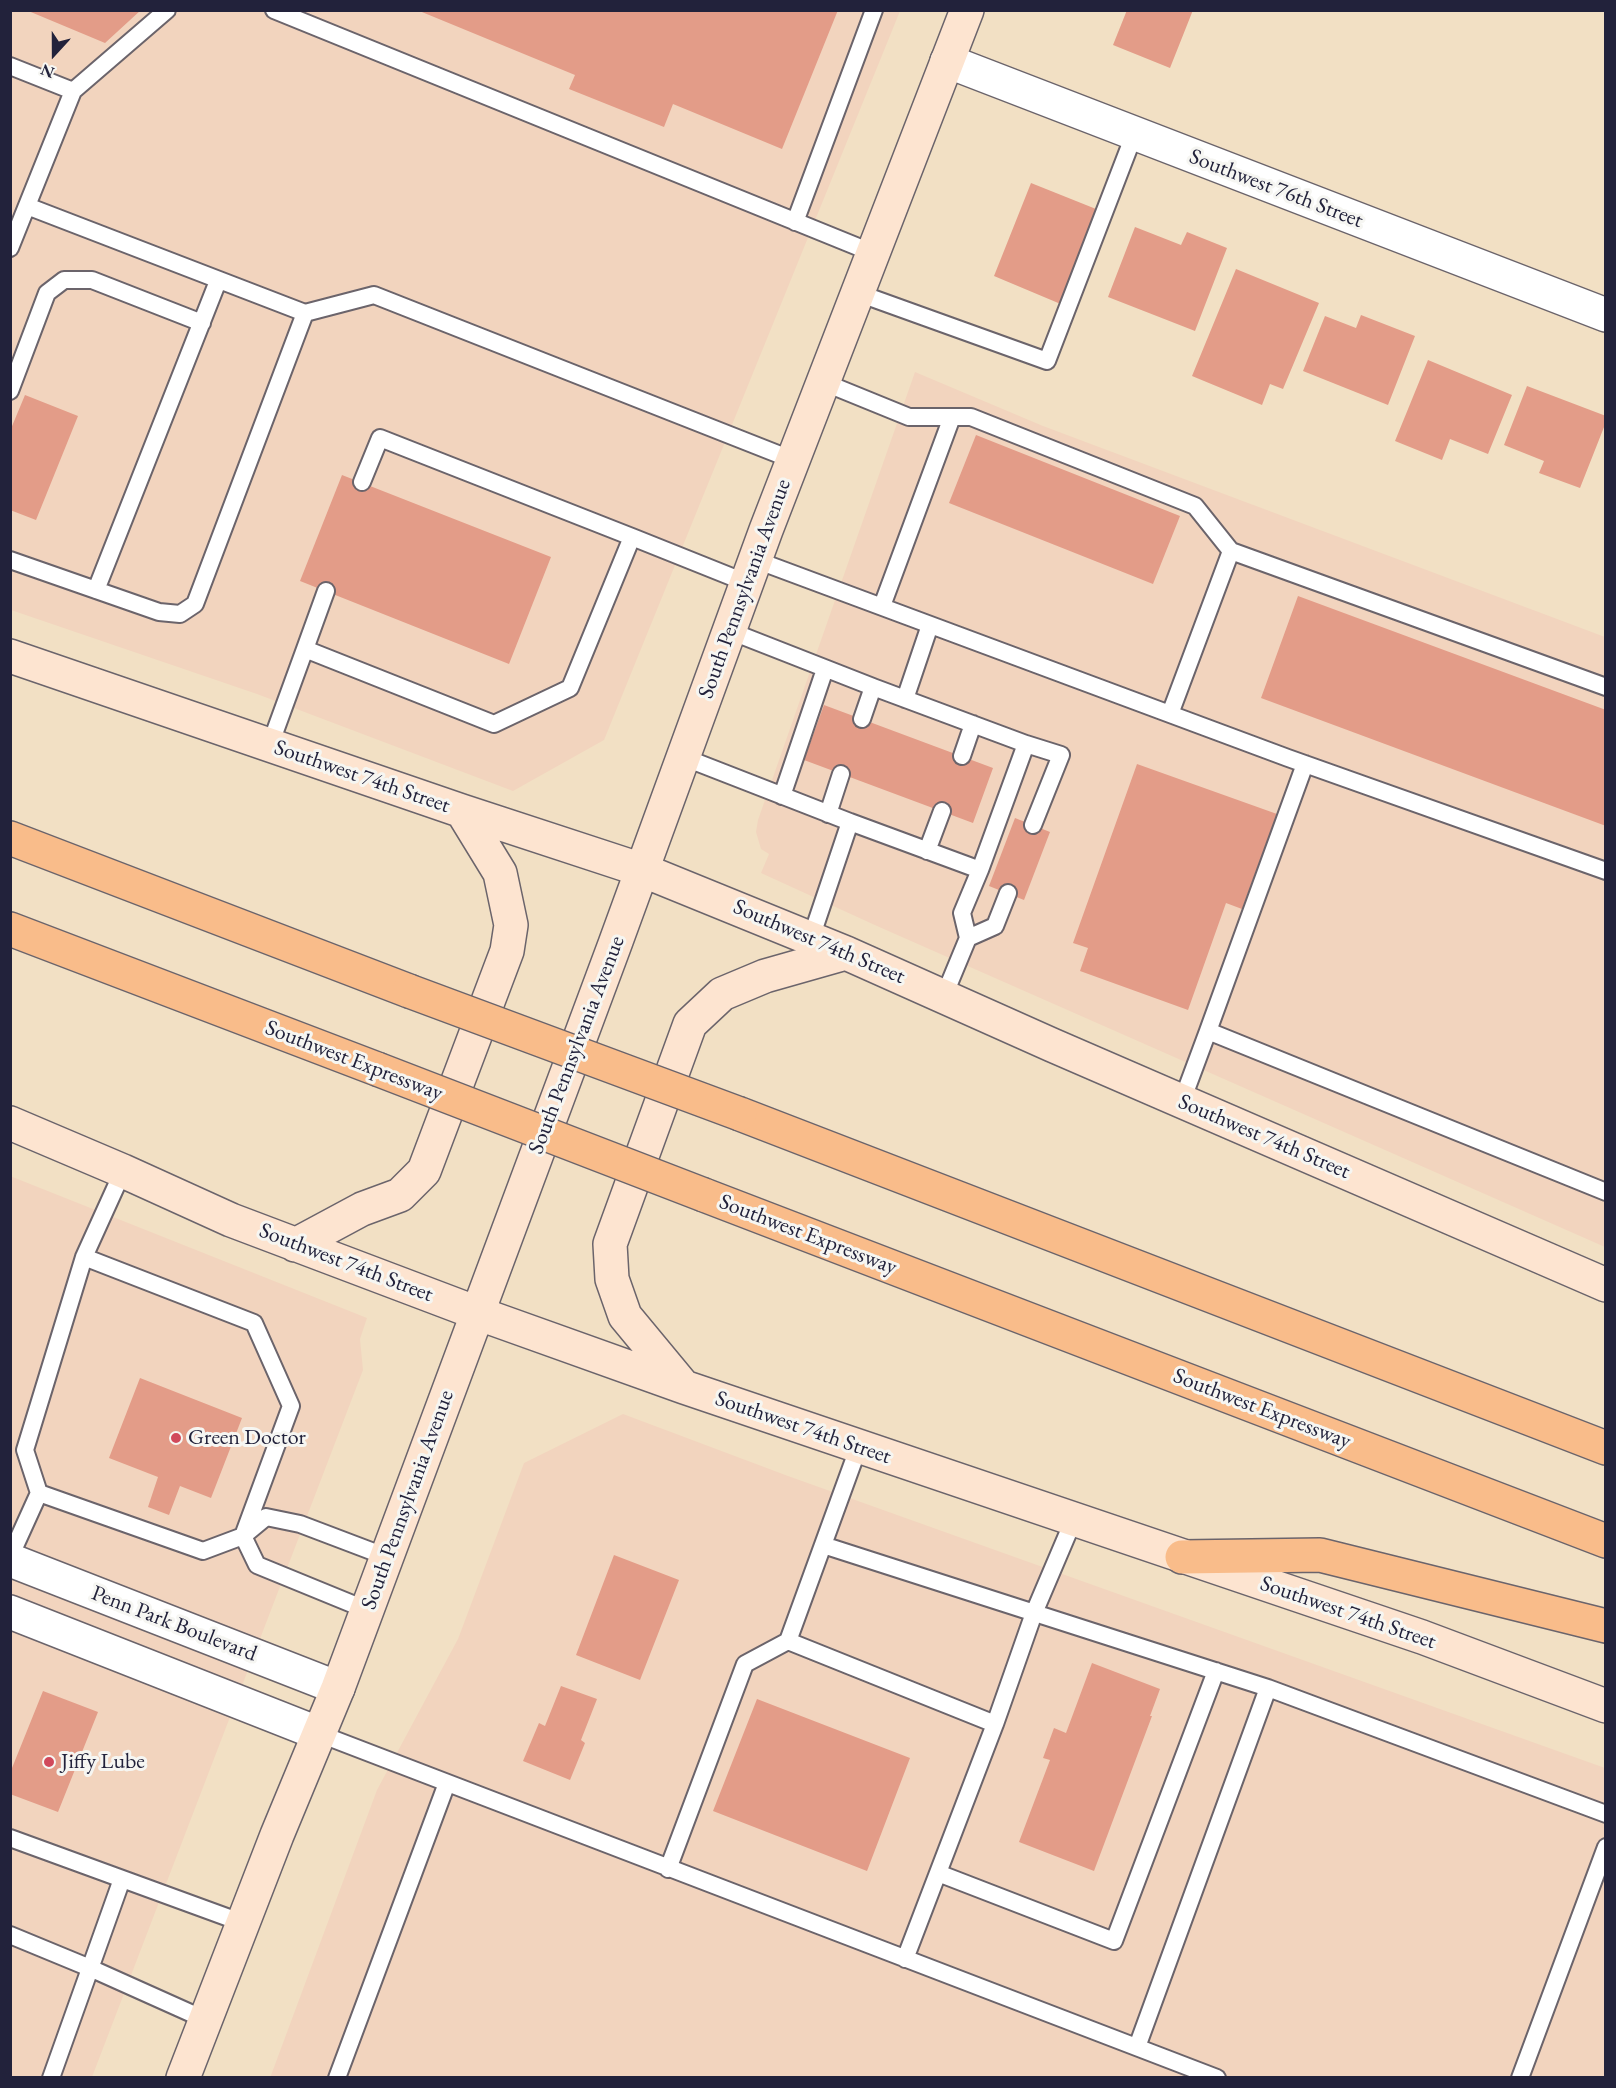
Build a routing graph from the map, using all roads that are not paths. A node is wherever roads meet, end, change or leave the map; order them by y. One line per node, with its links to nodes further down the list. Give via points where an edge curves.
1 (167, 10): 7 (lane)
2 (274, 10): 10 (lane)
3 (874, 10): 10 (lane)
4 (967, 10): 5 (main road, South Pennsylvania Avenue)
5 (947, 61): 8 (street, Southwest 76th Street); 12 (main road, South Pennsylvania Avenue)
6 (10, 66): 7 (lane)
7 (73, 91): 9 (lane)
8 (1134, 135): 14 (lane, via 1047,362); 16 (street, Southwest 76th Street)
9 (27, 206): 11 (lane); 13 (lane)
10 (795, 222): 12 (lane)
11 (10, 248)
12 (873, 253): 14 (main road, South Pennsylvania Avenue)
13 (218, 281): 15 (lane); 17 (lane)
14 (858, 292): 18 (main road, South Pennsylvania Avenue)
15 (305, 314): 21 (lane, via 374,295); 27 (lane, via 195,604 180,615 159,612)
16 (1605, 315)
17 (202, 323): 19 (lane, via 92,280 64,280 47,293); 27 (lane)
18 (823, 382): 20 (lane, via 909,417); 21 (main road, South Pennsylvania Avenue)
19 (10, 391)
20 (952, 417): 24 (lane, via 971,417 1195,506); 29 (lane)
21 (793, 460): 26 (main road, South Pennsylvania Avenue)
22 (362, 482): 23 (lane, via 380,438)
23 (632, 537): 26 (lane); 32 (lane, via 570,688 494,724)
24 (1231, 551): 36 (lane); 38 (lane)
25 (10, 560): 27 (lane)
26 (751, 571): 29 (lane); 31 (main road, South Pennsylvania Avenue)
27 (96, 590)
28 (326, 591): 32 (lane)
29 (882, 606): 30 (lane)
30 (930, 625): 37 (lane); 38 (lane)
31 (730, 631): 34 (lane); 43 (main road, South Pennsylvania Avenue)
32 (305, 649): 42 (lane)
33 (10, 656): 42 (main road, Southwest 74th Street)
34 (825, 669): 35 (lane); 47 (lane)
35 (873, 687): 37 (lane); 39 (lane)
36 (1605, 687)
37 (905, 699): 40 (lane)
38 (1170, 714): 45 (lane)
39 (862, 719)
40 (973, 724): 41 (lane); 44 (lane)
41 (1026, 744): 52 (lane, via 1061,755); 56 (lane)
42 (270, 745): 48 (main road, Southwest 74th Street)
43 (683, 756): 47 (lane); 55 (main road, South Pennsylvania Avenue)
44 (962, 756)
45 (1305, 764): 57 (lane); 64 (lane)
46 (841, 774): 50 (lane)
47 (782, 796): 50 (lane)
48 (462, 812): 55 (main road, Southwest 74th Street); 69 (main road, via 500,873 511,926 507,951 424,1171 400,1195 362,1209)
49 (942, 812): 54 (lane)
50 (828, 814): 51 (lane)
51 (850, 822): 54 (lane); 60 (lane)
52 (1033, 825)
53 (10, 838): 75 (highway, bridge)
54 (927, 851): 56 (lane)
55 (642, 870): 60 (main road, Southwest 74th Street); 72 (main road, South Pennsylvania Avenue)
56 (980, 870): 61 (lane, via 962,913)
57 (1605, 871)
58 (1008, 893): 61 (lane, via 995,926)
59 (10, 929): 79 (highway, Southwest Expressway, bridge)
60 (811, 938): 62 (main road, Southwest 74th Street)
61 (968, 938): 63 (lane)
62 (846, 953): 63 (main road, Southwest 74th Street); 73 (main road, via 765,976 722,994 690,1024 610,1244 612,1279 625,1316)
63 (944, 996): 65 (main road, Southwest 74th Street)
64 (1208, 1031): 65 (lane); 68 (lane)
65 (1182, 1101): 71 (main road, Southwest 74th Street)
66 (13, 1131): 67 (main road, Southwest 74th Street)
67 (123, 1171): 69 (main road, Southwest 74th Street); 70 (lane)
68 (1605, 1192)
69 (294, 1245): 72 (main road, Southwest 74th Street)
70 (84, 1257): 76 (lane, via 25,1450); 78 (lane, via 254,1323 291,1406)
71 (1605, 1285)
72 (477, 1313): 73 (main road, Southwest 74th Street); 81 (main road, South Pennsylvania Avenue)
73 (684, 1387): 74 (main road, Southwest 74th Street)
74 (859, 1446): 77 (main road, Southwest 74th Street); 80 (lane)
75 (1605, 1448)
76 (39, 1493): 78 (lane, via 203,1551); 83 (lane)
77 (1074, 1519): 82 (main road, Southwest 74th Street); 86 (lane)
78 (243, 1536): 81 (lane, via 266,1517 300,1524); 84 (lane, via 257,1565)
79 (1605, 1541)
80 (823, 1545): 86 (lane); 88 (lane)
81 (387, 1557): 84 (main road, South Pennsylvania Avenue)
82 (1182, 1557): 87 (highway, via 1320,1555); 92 (main road, Southwest 74th Street, via 1422,1637)
83 (10, 1559): 90 (street, Penn Park Boulevard)
84 (367, 1610): 90 (main road, South Pennsylvania Avenue)
85 (10, 1612): 94 (street)
86 (1034, 1613): 89 (lane); 93 (lane)
87 (1605, 1626)
88 (788, 1641): 93 (lane); 99 (lane, via 745,1664)
89 (1215, 1671): 91 (lane); 100 (lane, via 1114,1941)
90 (338, 1688): 94 (main road, South Pennsylvania Avenue)
91 (1268, 1688): 96 (lane); 107 (lane)
92 (1605, 1706)
93 (995, 1724): 100 (lane)
94 (320, 1734): 95 (lane); 102 (main road, South Pennsylvania Avenue)
95 (447, 1783): 99 (lane); 110 (lane)
96 (1605, 1814)
97 (10, 1838): 101 (lane)
98 (1605, 1847): 112 (lane)
99 (668, 1869): 104 (lane)
100 (938, 1873): 104 (lane)
101 (122, 1879): 102 (lane); 105 (lane)
102 (243, 1923): 106 (main road, South Pennsylvania Avenue)
103 (10, 1935): 105 (lane)
104 (905, 1959): 107 (lane)
105 (90, 1968): 106 (lane); 108 (lane)
106 (206, 2020): 109 (main road, South Pennsylvania Avenue)
107 (1137, 2047): 111 (lane)
108 (51, 2078)
109 (183, 2078)
110 (337, 2078)
111 (1217, 2078)
112 (1520, 2078)

